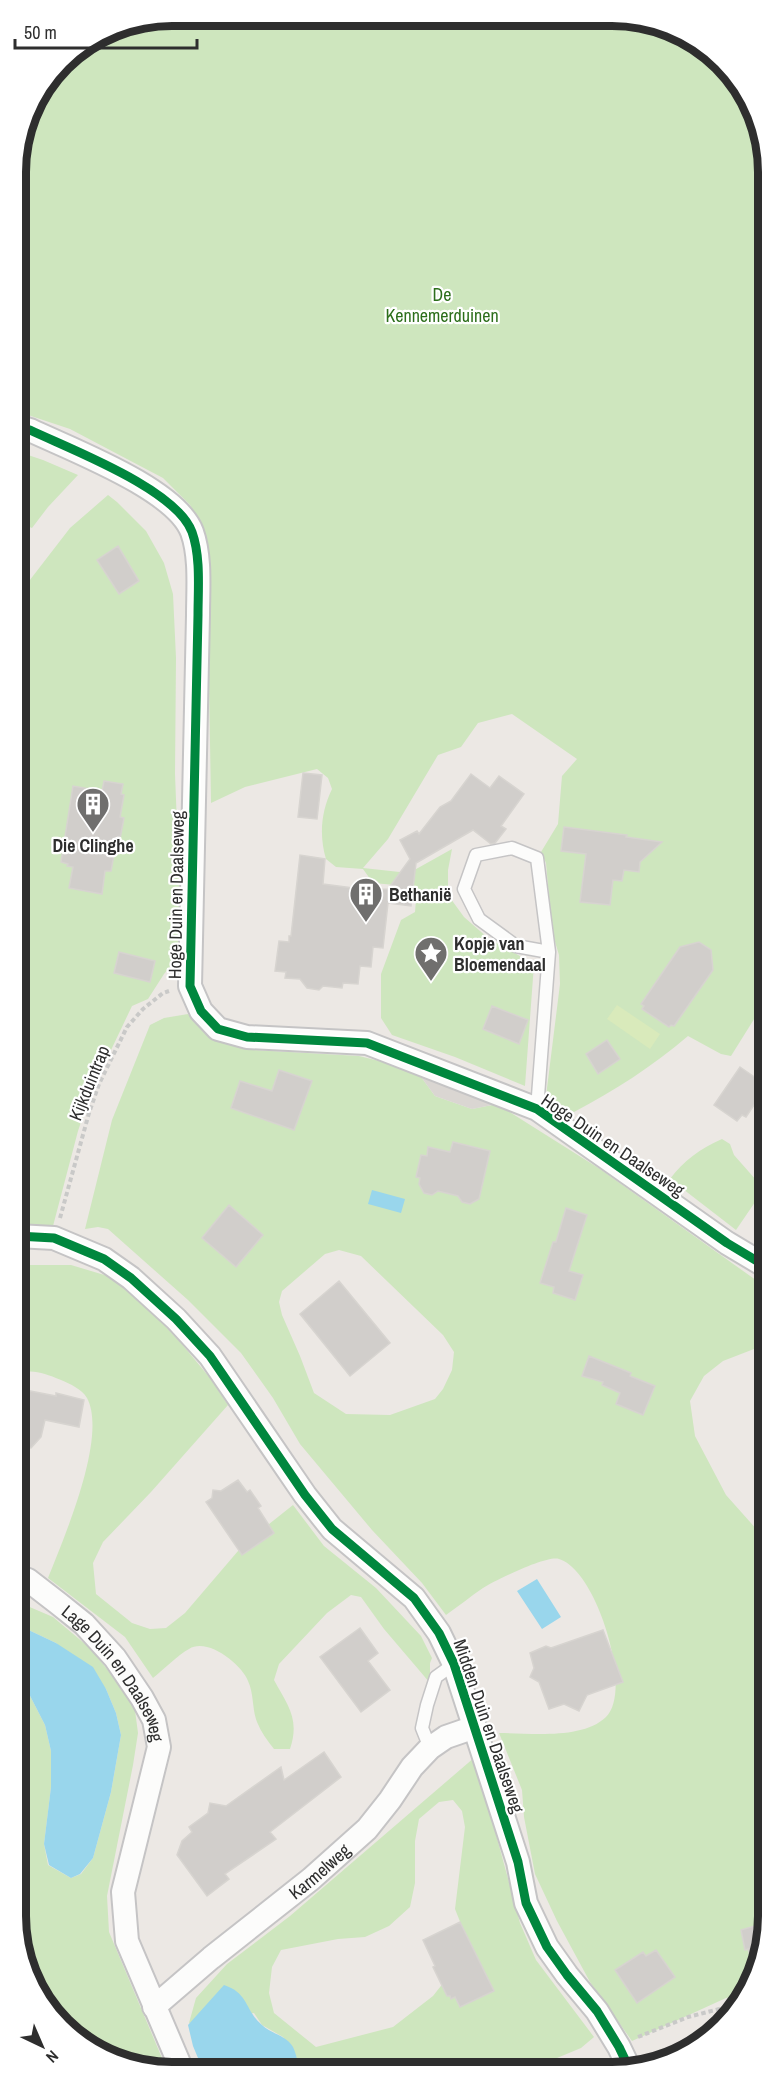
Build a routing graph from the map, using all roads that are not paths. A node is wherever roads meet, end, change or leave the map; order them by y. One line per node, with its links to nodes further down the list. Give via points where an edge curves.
1 (26, 429): 3 (street, Hoge Duin en Daalseweg, via 136,480 161,496 192,532 198,615 190,986 201,1011 218,1029 247,1037 368,1044)
2 (549, 952): 2 (lane, via 516,946 480,919 464,889 476,855 512,848 537,858); 3 (lane)
3 (537, 1109): 5 (street, Hoge Duin en Daalseweg)
4 (26, 1236): 7 (street, Midden Duin en Daalseweg, via 54,1238 104,1259 176,1319 210,1356 332,1529 414,1598 439,1633)
5 (757, 1261)
6 (26, 1579): 10 (street, Lage Duin en Daalseweg, via 84,1624 116,1658 153,1720 159,1747 123,1892 127,1941)
7 (454, 1664): 8 (street, Midden Duin en Daalseweg); 9 (lane, via 436,1677 427,1706 423,1728)
8 (474, 1727): 9 (street, Karmelweg, via 446,1737); 11 (street, Midden Duin en Daalseweg, via 518,1862 526,1903 547,1947 597,2011)
9 (430, 1748): 10 (street, Karmelweg, via 359,1836)
10 (154, 2007): 12 (street, Lage Duin en Daalseweg)
11 (626, 2061)
12 (178, 2062)

